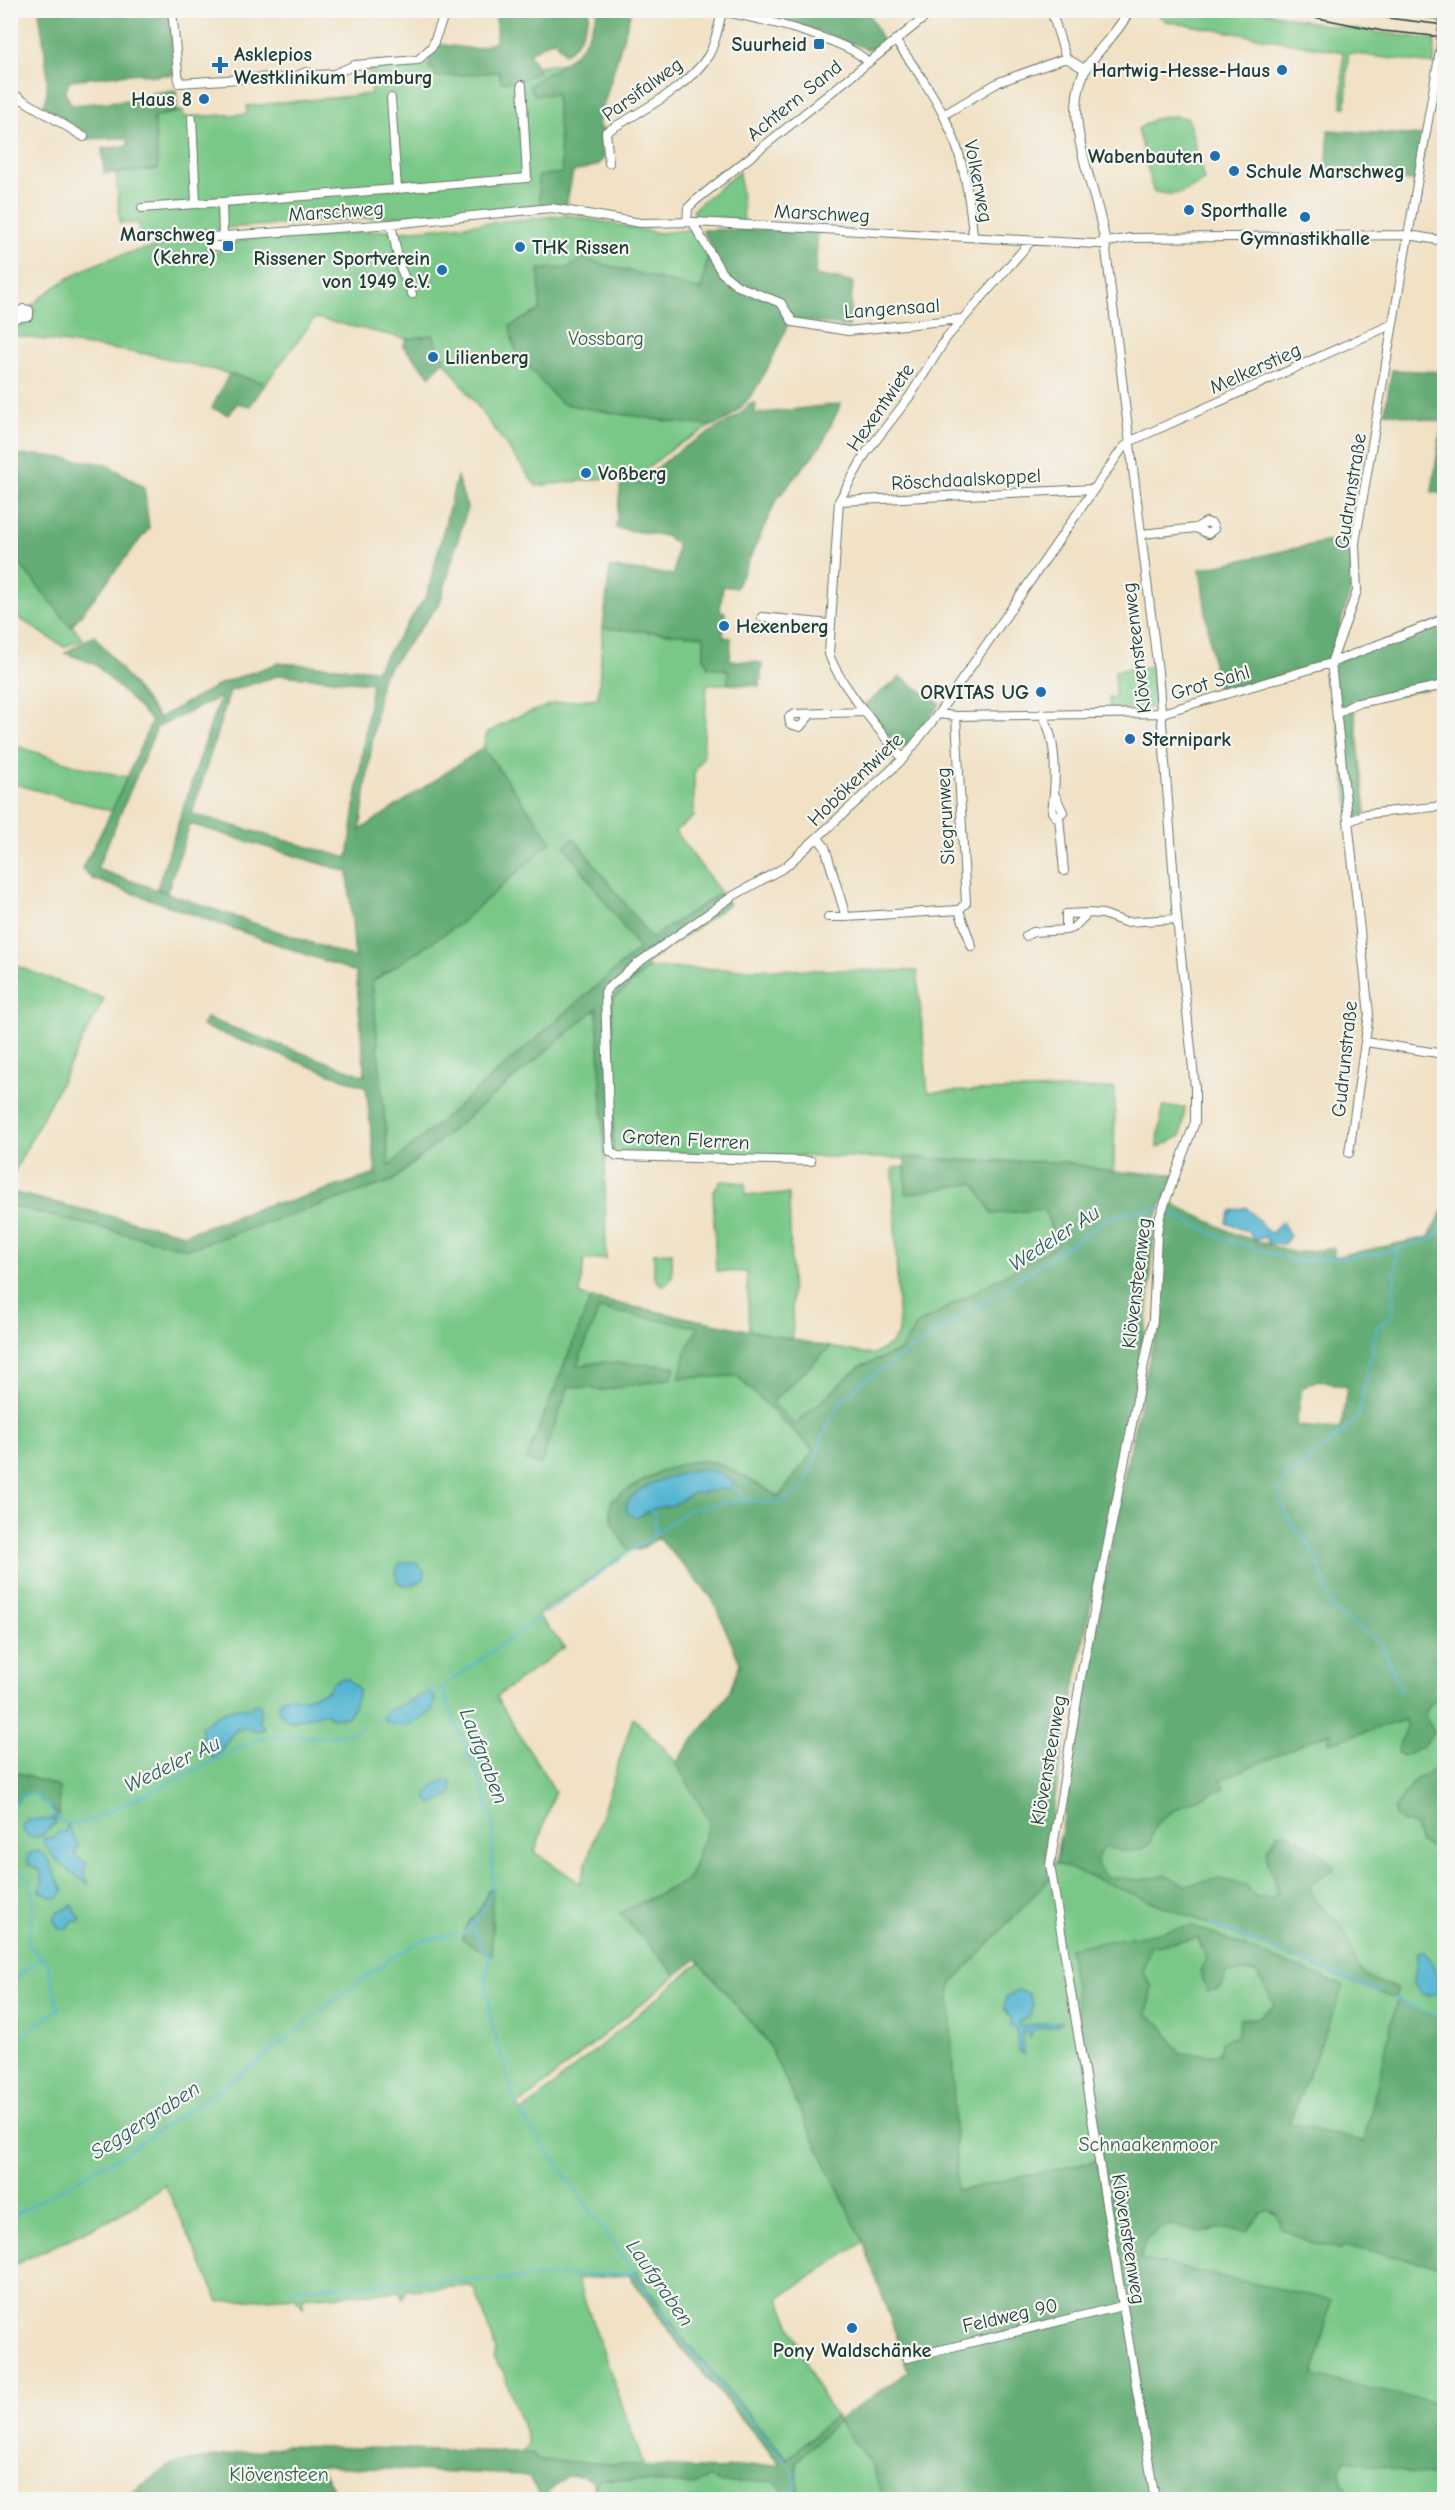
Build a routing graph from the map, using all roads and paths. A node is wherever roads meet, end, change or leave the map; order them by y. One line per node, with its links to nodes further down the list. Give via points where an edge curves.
1 (172, 10): 2 (street, via 178,83 287,79 299,73 334,74 355,65 412,61 432,47)
2 (446, 10)
3 (934, 10): 9 (street, Achtern Sand)
4 (1051, 10): 10 (street)
5 (1129, 10): 13 (street, Klövensteenweg)
6 (1417, 10): 8 (highway)
7 (719, 11): 12 (street, via 846,47); 20 (street, Parsifalweg, via 711,49 697,69 606,132)
8 (1444, 12): 11 (street, Gudrunstraße, bridge)
9 (895, 40): 12 (street, Achtern Sand); 17 (street, Volkerweg)
10 (1066, 58): 13 (street); 17 (street, via 999,82)
11 (1442, 61): 28 (street, Gudrunstraße)
12 (868, 62): 25 (street, Achtern Sand, via 695,201 688,208)
13 (1086, 70): 33 (street, Klövensteenweg, via 1079,88 1077,114)
14 (522, 85): 21 (street, via 527,178)
15 (10, 92): 19 (street)
16 (391, 98): 21 (street)
17 (945, 114): 30 (street, Volkerweg, via 964,167)
18 (192, 118): 23 (street)
19 (84, 137)
20 (609, 164)
21 (397, 189): 22 (street)
22 (222, 202): 23 (street); 29 (street)
23 (196, 203): 24 (street)
24 (142, 208)
25 (691, 222): 26 (street, Marschweg, via 641,223 550,208); 30 (street, Marschweg); 35 (street, Langensaal, via 722,273 738,286 781,303 793,322 848,331)
26 (390, 224): 27 (street, Marschweg); 34 (street, via 400,267)
27 (235, 235): 29 (street, Marschweg); 29 (street, Marschweg, via 217,248 212,245 211,237)
28 (1409, 235): 32 (street, Marschweg); 33 (street, Marschweg, via 1131,238); 36 (street, Gudrunstraße)
29 (223, 236)
30 (973, 236): 31 (street, Marschweg)
31 (1031, 241): 33 (street, Marschweg); 35 (street, Hexentwiete)
32 (1444, 241)
33 (1105, 242): 37 (street, Klövensteenweg)
34 (412, 294)
35 (961, 319): 41 (street, Hexentwiete, via 866,453)
36 (1393, 324): 37 (street, Melkerstieg); 47 (street, Gudrunstraße, via 1355,543 1357,591)
37 (1131, 441): 38 (street, Hobökentwiete); 39 (street, Klövensteenweg)
38 (1117, 458): 39 (street); 40 (street, Hobökentwiete)
39 (1133, 462): 43 (street, Klövensteenweg)
40 (1094, 489): 41 (street, Röschdaalskoppel); 53 (street, Hobökentwiete)
41 (839, 501): 46 (street, Hexentwiete)
42 (1196, 528): 43 (street)
43 (1142, 534): 50 (street, Klövensteenweg)
44 (762, 617): 46 (street)
45 (1444, 620): 47 (street, Grot Sahl)
46 (830, 624): 49 (street, Hexentwiete, via 831,660)
47 (1331, 663): 50 (street, Grot Sahl); 51 (street, Gudrunstraße)
48 (1444, 685): 51 (street, via 1354,704)
49 (865, 712): 52 (street); 58 (street, Hexentwiete)
50 (1162, 713): 55 (street, Grot Sahl); 67 (street, Klövensteenweg)
51 (1338, 713): 60 (street, Gudrunstraße)
52 (811, 714)
53 (938, 714): 56 (street, Grot Sahl); 58 (street, Hobökentwiete)
54 (1042, 714): 55 (street, Grot Sahl); 56 (street, Grot Sahl); 57 (street)
55 (1058, 714): 57 (street)
56 (956, 716): 63 (street, Siegrunweg, via 966,903)
57 (1050, 727): 62 (street, via 1056,797 1052,814 1059,817)
58 (903, 759): 61 (street, Hobökentwiete)
59 (1444, 806): 60 (street, via 1366,814)
60 (1350, 820): 72 (street, Gudrunstraße, via 1369,1014)
61 (818, 838): 65 (street, via 825,847); 71 (street, Hobökentwiete, via 785,867 733,896 638,963)
62 (1064, 871)
63 (959, 910): 65 (street); 70 (street)
64 (1088, 914): 67 (street, via 1103,914 1125,922); 68 (street); 68 (street, via 1066,914)
65 (846, 916): 66 (street)
66 (828, 917)
67 (1177, 918): 76 (street, Klövensteenweg, via 1195,1087 1195,1122 1160,1216 1153,1320 1080,1682 1050,1865)
68 (1066, 930): 69 (street)
69 (1026, 936)
70 (972, 947)
71 (606, 992): 75 (street, Groten Flerren, via 610,1151 617,1156)
72 (1366, 1042): 73 (street); 74 (street, Gudrunstraße)
73 (1444, 1054)
74 (1349, 1154)
75 (811, 1161)
76 (1122, 2306): 77 (street, Feldweg 90); 78 (street, Klövensteenweg)
77 (907, 2358)
78 (1155, 2499)

